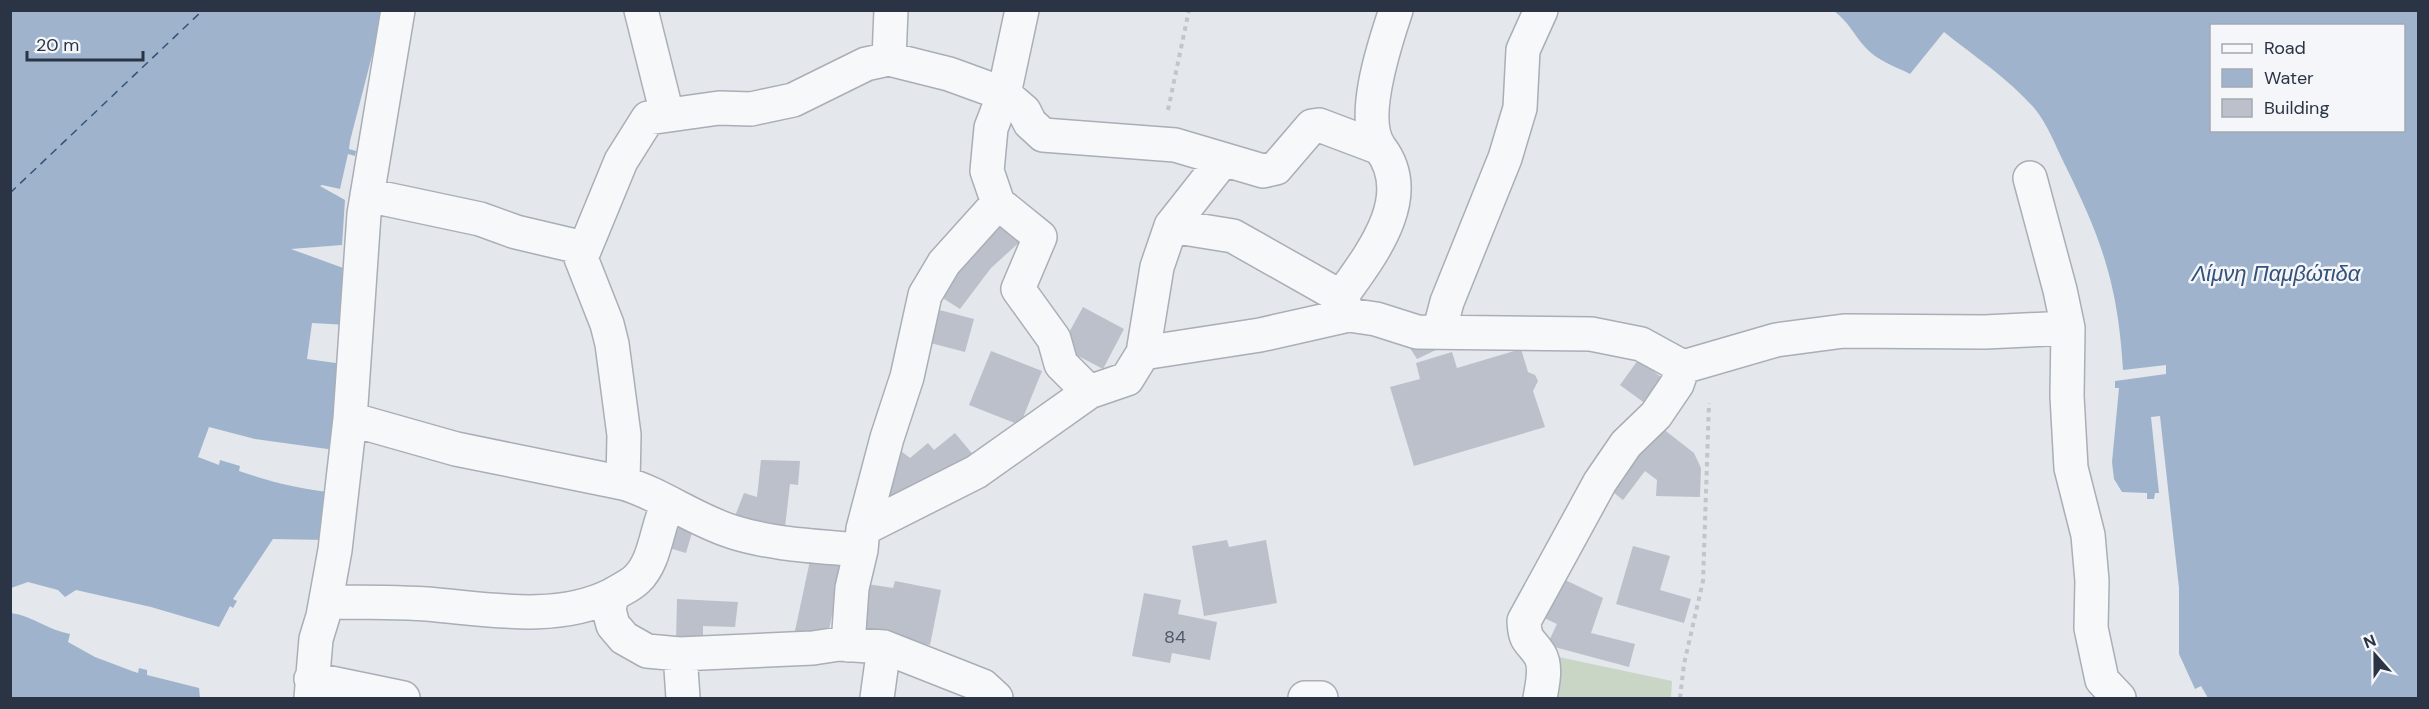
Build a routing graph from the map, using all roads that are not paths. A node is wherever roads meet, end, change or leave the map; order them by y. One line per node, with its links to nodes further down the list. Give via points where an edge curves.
1 (398, 10): 13 (street)
2 (641, 10): 9 (street)
3 (891, 10): 7 (street)
4 (1022, 10): 8 (street)
5 (1396, 10): 10 (street, via 1374,94 1373,135)
6 (1541, 10): 19 (street, via 1522,50 1520,108)
7 (889, 59): 8 (street, via 949,74); 9 (street, via 866,64 793,100 751,109)
8 (1004, 94): 11 (street, via 1043,135 1161,143); 14 (street, via 987,152 987,171)
9 (668, 114): 16 (street, via 648,118 634,138)
10 (1380, 148): 11 (street, via 1319,125 1308,129 1270,171); 17 (street, via 1394,173 1392,209)
11 (1223, 160): 15 (street)
12 (2030, 178): 18 (street)
13 (367, 195): 16 (street, via 480,219); 23 (street, via 360,241)
14 (998, 203): 22 (street, via 1040,237 1018,289 1054,339 1061,364); 26 (street, via 944,263 925,295)
15 (1171, 226): 17 (street, via 1233,236); 20 (street, via 1157,267)
16 (584, 248): 24 (street, via 584,270 612,344 624,435)
17 (1345, 306): 19 (street, via 1417,332); 20 (street, via 1260,334)
18 (2068, 328): 21 (street, via 1984,333 1844,332 1776,340); 40 (street, via 2071,468 2088,535 2091,628 2102,680)
19 (1439, 332): 21 (street, via 1591,334 1641,344)
20 (1143, 353): 22 (street, via 1127,379)
21 (1683, 367): 39 (street, via 1677,384 1656,415 1626,444 1600,482 1524,621 1525,638 1541,656)
22 (1089, 392): 26 (street, via 976,472)
23 (350, 418): 24 (street, via 456,449); 28 (street)
24 (623, 483): 25 (street, via 647,490)
25 (668, 504): 26 (street, via 732,532 797,545); 27 (street, via 655,536 652,558 636,580)
26 (862, 539): 29 (street, via 852,588)
27 (612, 595): 28 (street, via 590,606 535,612); 31 (street, via 609,610 624,638 647,651)
28 (326, 602): 32 (street, via 316,639)
29 (848, 645): 30 (street); 31 (street)
30 (884, 647): 35 (street); 36 (street, via 982,686)
31 (680, 654): 34 (street)
32 (311, 689): 33 (street)
33 (403, 699)
34 (683, 699)
35 (877, 699)
36 (996, 699)
37 (1305, 699): 38 (street)
38 (1321, 699)
39 (1540, 699)
40 (2119, 699)

